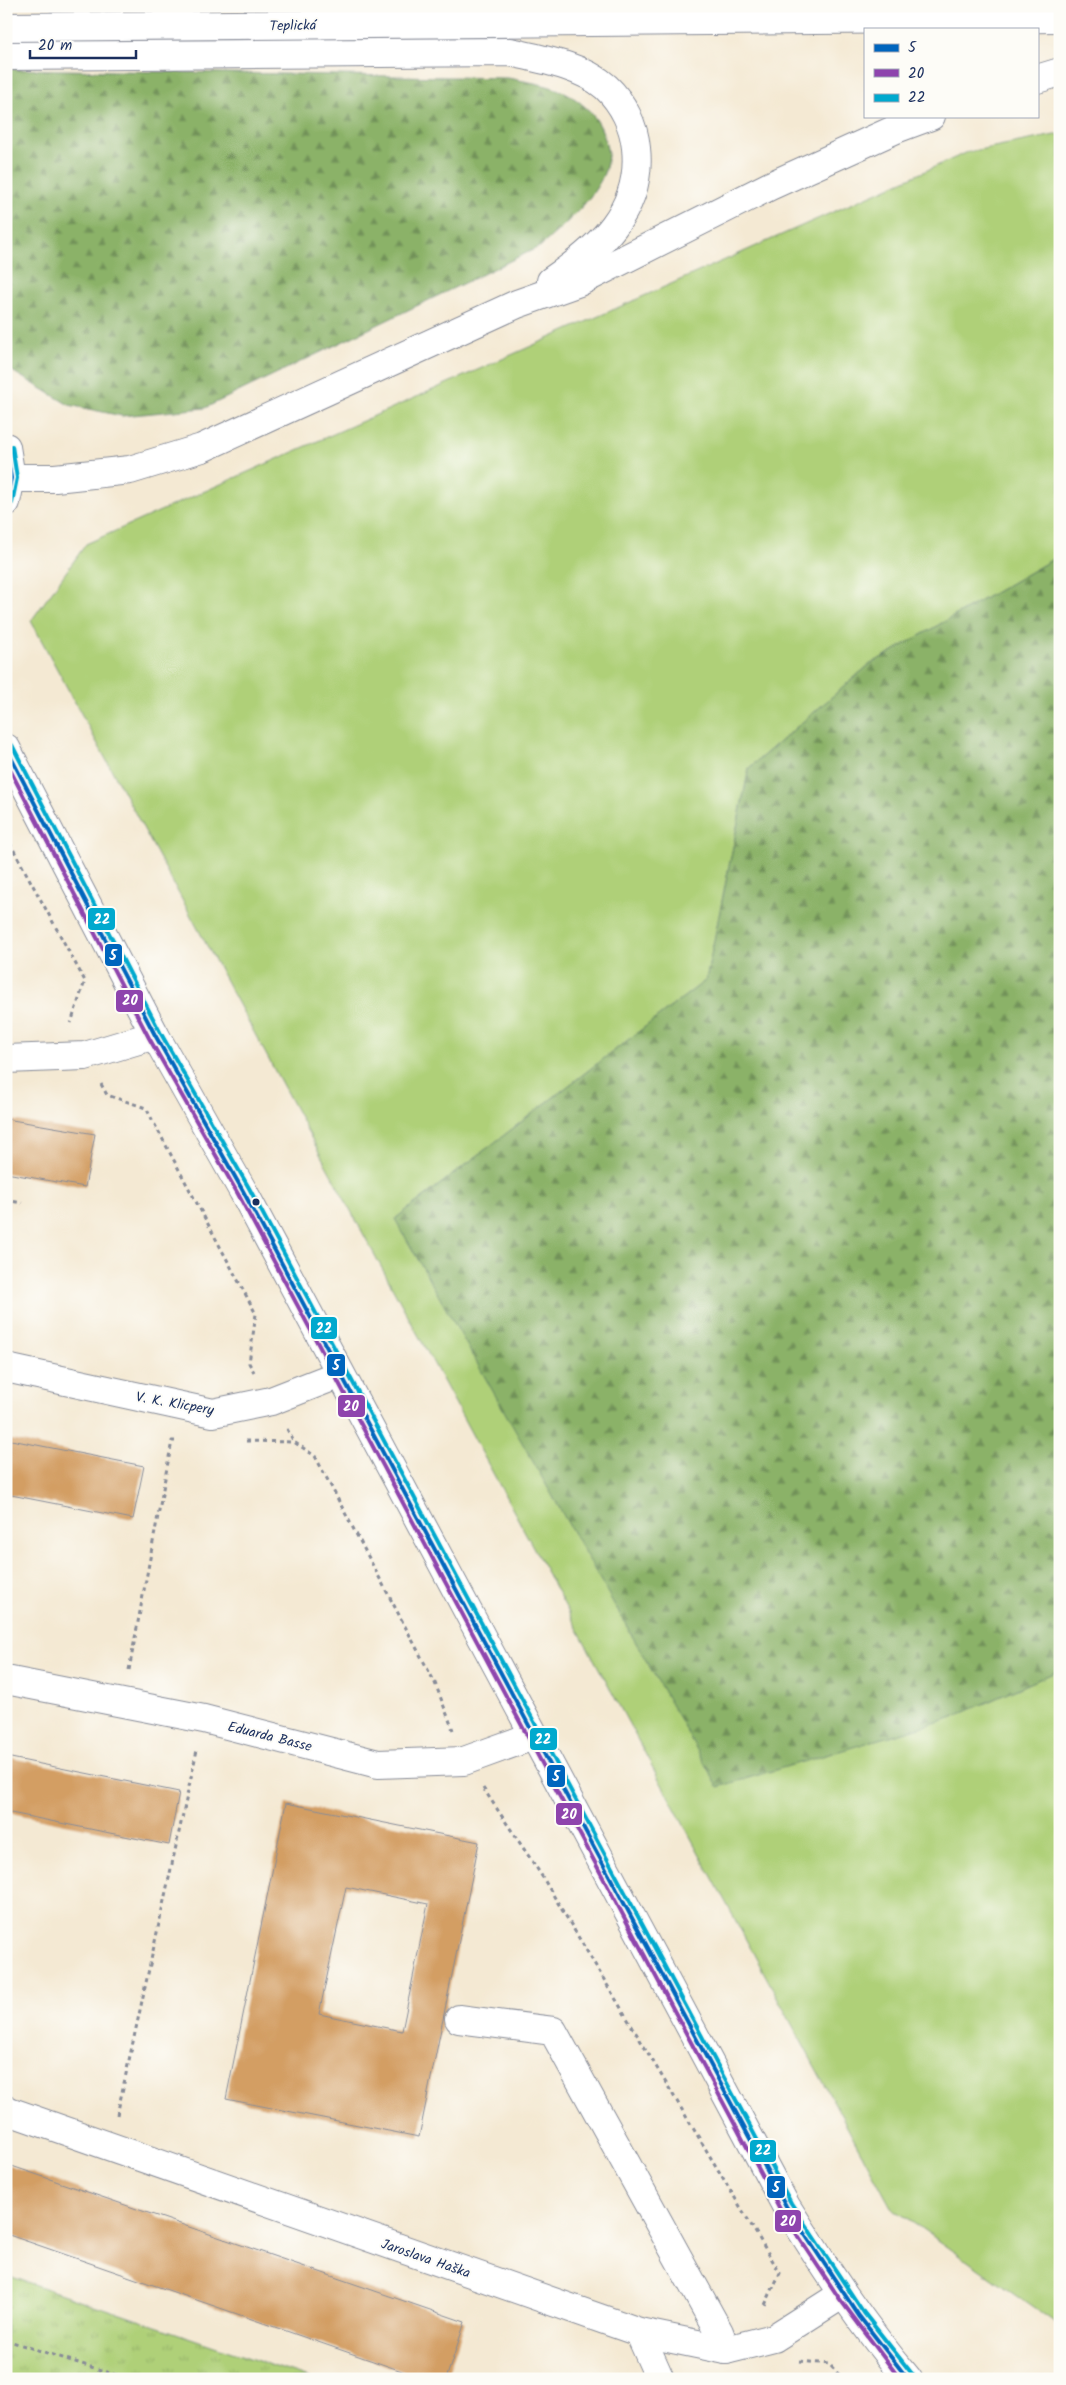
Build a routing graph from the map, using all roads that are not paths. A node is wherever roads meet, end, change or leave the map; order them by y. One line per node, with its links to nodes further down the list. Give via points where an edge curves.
1 (1060, 18): 2 (main road, Teplická)
2 (6, 27)
3 (6, 56): 7 (main road, via 510,52 554,61 588,76 606,87 627,114 635,138 638,163 633,193 620,219 598,245)
4 (1060, 72): 5 (main road)
5 (1038, 79)
6 (926, 118): 7 (main road, via 770,186 579,282)
7 (517, 304): 9 (main road, via 202,448 130,470 55,478)
8 (6, 447): 9 (main road)
9 (8, 490)
10 (6, 748): 11 (main road)
11 (154, 1036): 12 (main road, via 85,1056); 14 (main road, via 247,1199)
12 (9, 1054)
13 (6, 1368): 14 (main road, V. K. Klicpery, via 213,1413 271,1401)
14 (340, 1374): 16 (main road)
15 (6, 1680): 16 (main road, Eduarda Basse, via 204,1719 378,1764 464,1761)
16 (533, 1736): 19 (main road, via 786,2206)
17 (459, 2019): 21 (main road, via 553,2031)
18 (6, 2110): 20 (main road, Jaroslava Haška)
19 (843, 2294): 21 (main road, Jaroslava Haška, via 774,2338); 23 (main road)
20 (639, 2332): 21 (main road, Jaroslava Haška); 22 (main road)
21 (726, 2350)
22 (660, 2379)
23 (908, 2379)

